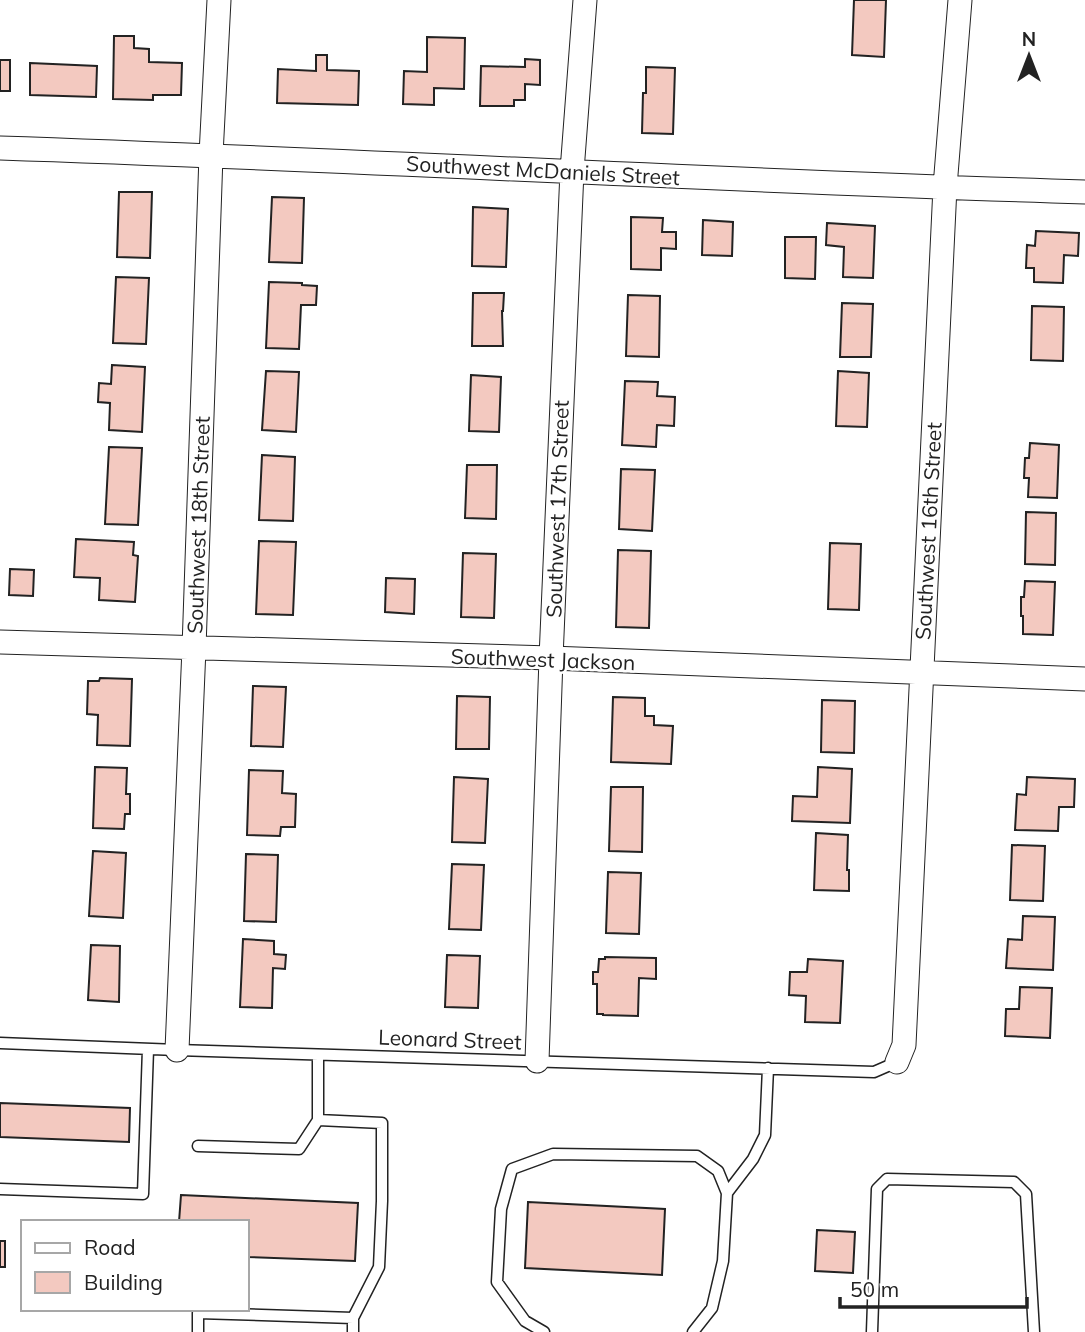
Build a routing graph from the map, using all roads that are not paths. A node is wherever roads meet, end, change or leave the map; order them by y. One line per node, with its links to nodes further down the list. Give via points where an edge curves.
1 (219, 0): 5 (street, Southwest 18th Street)
2 (585, 0): 6 (street, Southwest 17th Street)
3 (960, 0): 7 (street, Southwest 16th Street)
4 (0, 148): 5 (street, Southwest McDaniels Street)
5 (211, 155): 6 (street, Southwest McDaniels Street); 10 (street, Southwest 18th Street)
6 (572, 171): 7 (street, Southwest McDaniels Street); 11 (street, Southwest 17th Street)
7 (946, 187): 8 (street, Southwest McDaniels Street); 12 (street, Southwest 16th Street)
8 (1085, 191)
9 (0, 642): 10 (street, Southwest Jackson)
10 (194, 648): 11 (street, Southwest Jackson); 16 (street, Southwest 18th Street)
11 (551, 658): 12 (street, Southwest Jackson); 18 (street, Southwest 17th Street)
12 (921, 673): 13 (street, Southwest Jackson); 19 (street, Southwest 16th Street, via 904,1045)
13 (1085, 679)
14 (0, 1043): 15 (lane, Leonard Street)
15 (148, 1049): 16 (lane, Leonard Street); 23 (lane, via 143,1194)
16 (177, 1050): 17 (lane, Leonard Street)
17 (318, 1055): 18 (lane, Leonard Street); 21 (lane)
18 (537, 1061): 20 (lane, Leonard Street)
19 (897, 1062): 20 (lane, Leonard Street, via 874,1072)
20 (768, 1068): 24 (lane, via 765,1135)
21 (318, 1120): 22 (lane, via 299,1149); 25 (lane, via 382,1123 379,1267)
22 (198, 1146)
23 (0, 1189)
24 (727, 1193): 28 (lane, via 718,1171 697,1156 553,1154 512,1169 500,1209 497,1282 525,1321); 29 (lane, via 723,1261 712,1308)
25 (353, 1318): 26 (lane, via 198,1313); 27 (lane)
26 (198, 1332)
27 (353, 1332)
28 (544, 1332)
29 (693, 1332)
30 (872, 1332): 31 (lane, via 877,1189 887,1180 1014,1182 1026,1194)
31 (1034, 1332)

